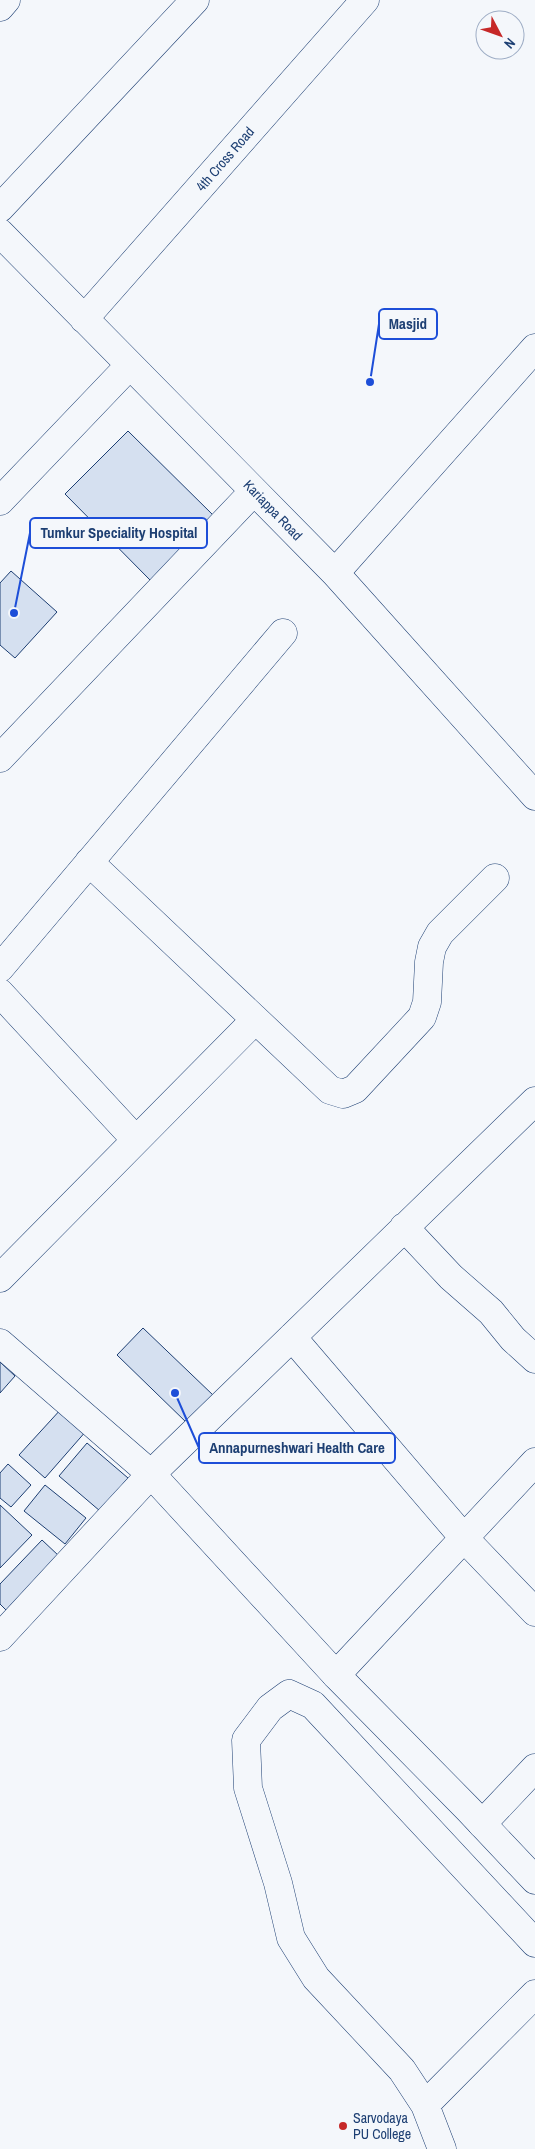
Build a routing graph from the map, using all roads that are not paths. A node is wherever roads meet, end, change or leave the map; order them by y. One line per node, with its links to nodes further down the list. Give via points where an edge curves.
1 (6, 0): 4 (street)
2 (195, 0): 5 (street)
3 (365, 0): 7 (street, 4th Cross Road)
4 (0, 6)
5 (0, 208)
6 (1, 238): 7 (street, Kariappa Road)
7 (84, 319): 9 (street, Kariappa Road)
8 (535, 348): 12 (street)
9 (130, 366): 10 (street, Kariappa Road); 11 (street)
10 (254, 491): 12 (street, Kariappa Road); 14 (street)
11 (0, 501)
12 (335, 573): 15 (street, Kariappa Road)
13 (283, 633): 16 (street)
14 (0, 758)
15 (535, 796)
16 (90, 862): 18 (street); 20 (street)
17 (495, 878): 20 (street, via 440,933 432,947 427,1002 422,1017 355,1089 343,1094 330,1090)
18 (0, 968)
19 (0, 993): 22 (street)
20 (255, 1020): 22 (street)
21 (535, 1102): 23 (street)
22 (136, 1140): 24 (street)
23 (404, 1227): 25 (street); 27 (street, via 450,1277 491,1312)
24 (0, 1278)
25 (292, 1337): 29 (street); 30 (street)
26 (0, 1343): 29 (street)
27 (535, 1359)
28 (535, 1462): 30 (street)
29 (151, 1474): 32 (street); 33 (street)
30 (464, 1538): 31 (street); 33 (street)
31 (535, 1612)
32 (0, 1637)
33 (336, 1675): 35 (street)
34 (535, 1768): 35 (street)
35 (482, 1824): 36 (street)
36 (535, 1880)
37 (535, 1943): 39 (street, via 313,1705 290,1694 270,1708 246,1740 248,1788 278,1883 291,1938 316,1978 402,2070)
38 (535, 1994): 39 (street)
39 (425, 2106): 40 (street)
40 (442, 2149)

